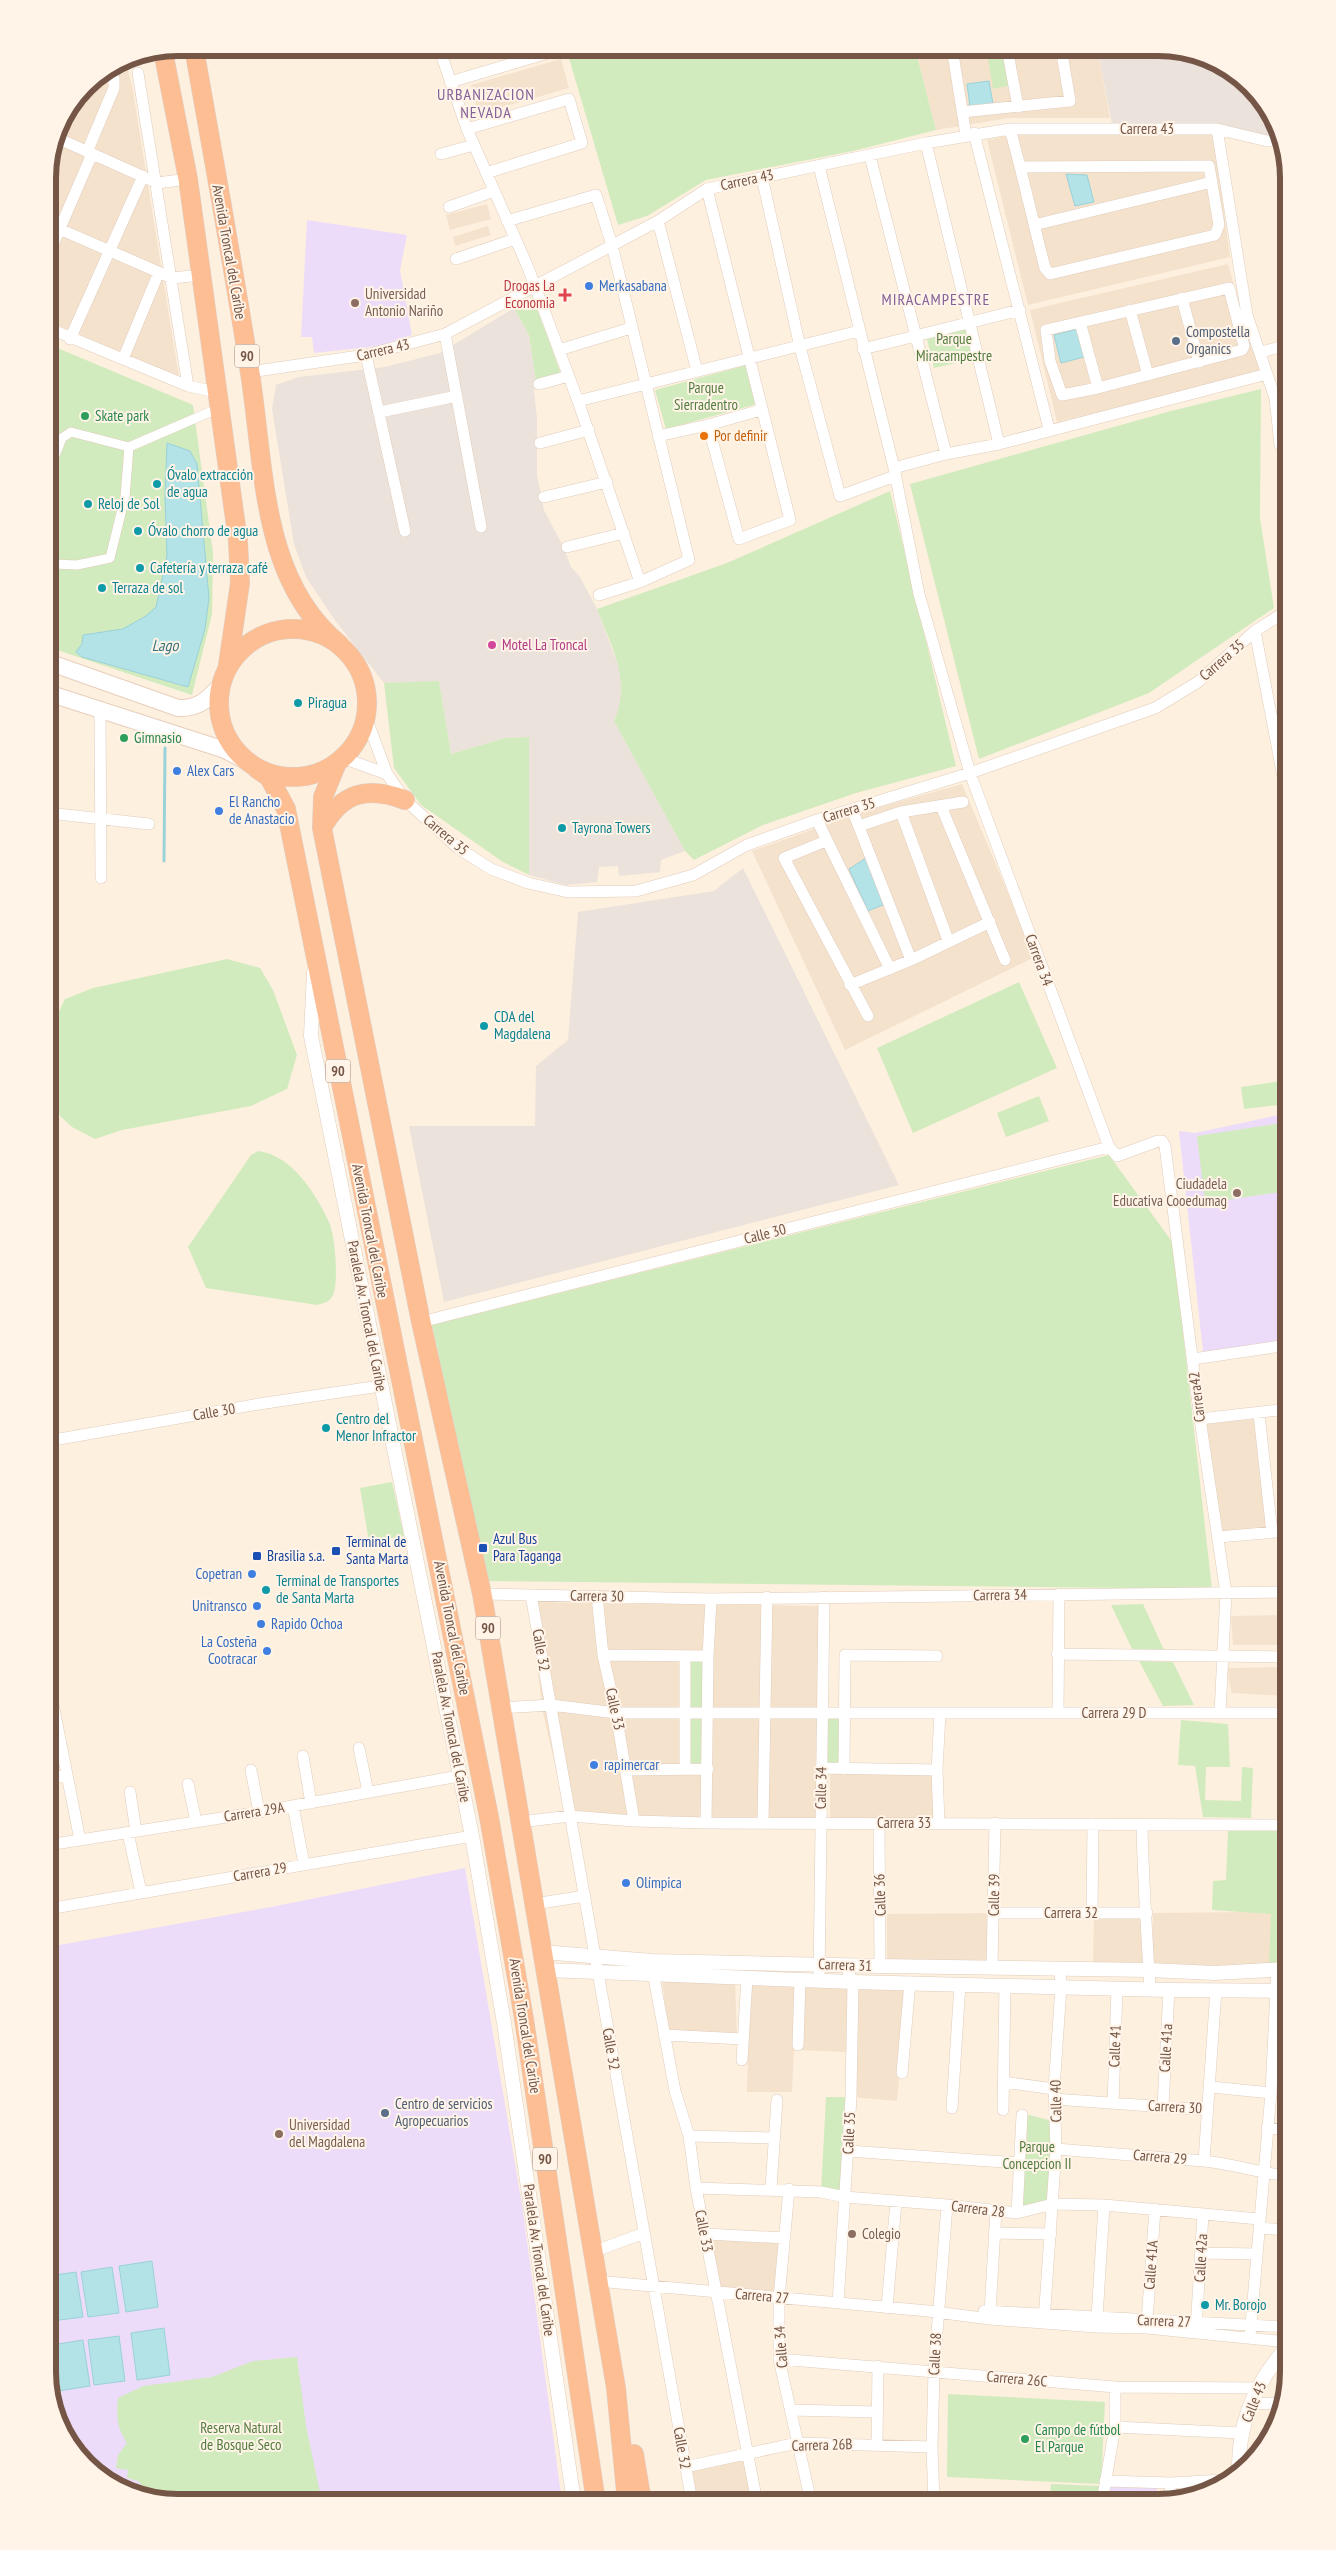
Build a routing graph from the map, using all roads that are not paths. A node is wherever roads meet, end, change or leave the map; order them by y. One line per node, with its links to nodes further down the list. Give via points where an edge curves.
1 (195, 56): 74 (highway, Avenida Troncal del Caribe / 90)
2 (442, 56): 11 (street)
3 (537, 56): 11 (street)
4 (163, 57): 31 (highway, Avenida Troncal del Caribe / 90)
5 (948, 57): 12 (street)
6 (953, 57): 12 (street)
7 (1009, 57): 13 (street)
8 (1063, 57): 13 (street, via 1070,101)
9 (138, 73): 33 (street)
10 (112, 76): 23 (street, via 114,88)
11 (450, 82): 15 (street)
12 (956, 84): 14 (street)
13 (1018, 107): 14 (street)
14 (962, 112): 18 (street)
15 (467, 129): 22 (street); 28 (street, via 569,98 582,143)
16 (1010, 129): 17 (street, Carrera 43); 18 (street, Carrera 43); 27 (street)
17 (1217, 130): 20 (street, Carrera 43); 66 (street, via 1247,315)
18 (970, 134): 21 (street, Carrera 43); 52 (street)
19 (62, 141): 23 (street)
20 (1274, 141)
21 (926, 143): 25 (street, Carrera 43); 54 (street)
22 (474, 146): 24 (street); 28 (street)
23 (89, 153): 29 (street); 41 (street)
24 (440, 154)
25 (870, 156): 26 (street, Carrera 43); 60 (street)
26 (819, 166): 30 (street, Carrera 43); 57 (street, Carrera 34)
27 (1020, 168): 32 (street, via 1205,164 1211,169); 39 (street)
28 (486, 173): 35 (street)
29 (143, 176): 33 (street); 45 (street)
30 (762, 177): 34 (street, Carrera 43); 62 (street)
31 (188, 180): 33 (street); 48 (highway, Avenida Troncal del Caribe / 90)
32 (1212, 182): 39 (street); 39 (street, via 1220,225 1215,236 1050,274 1045,268)
33 (157, 183): 49 (street)
34 (707, 189): 38 (street, Carrera 43); 68 (street)
35 (494, 191): 36 (street); 37 (street)
36 (448, 207)
37 (507, 220): 43 (street); 44 (street, via 596,195)
38 (658, 221): 44 (street, Carrera 43); 73 (street)
39 (1034, 225)
40 (57, 228): 41 (street)
41 (60, 230): 42 (street); 45 (street)
42 (57, 237)
43 (515, 239): 46 (street); 50 (street)
44 (612, 245): 50 (street, Carrera 43); 56 (street)
45 (110, 250): 47 (street); 61 (street)
46 (456, 258)
47 (159, 272): 49 (street); 69 (street)
48 (201, 275): 49 (street); 85 (highway, Avenida Troncal del Caribe / 90)
49 (172, 278): 80 (street)
50 (534, 286): 59 (street, Carrera 43); 65 (street)
51 (1182, 298): 53 (street); 71 (street); 71 (street, via 1230,289 1243,348)
52 (1020, 310): 54 (street); 72 (street)
53 (1130, 310): 55 (street); 76 (street)
54 (970, 322): 60 (street); 95 (street)
55 (1080, 322): 70 (street, via 1046,330); 81 (street)
56 (631, 328): 65 (street); 78 (street)
57 (859, 331): 62 (street); 64 (street, Carrera 34)
58 (57, 332): 61 (street)
59 (445, 334): 67 (street, Carrera 43); 82 (street)
60 (917, 335): 64 (street); 98 (street)
61 (70, 338): 69 (street)
62 (800, 347): 68 (street); 99 (street, via 840,496)
63 (1280, 347): 66 (street)
64 (864, 349): 99 (street, Carrera 34)
65 (559, 350): 77 (street)
66 (1261, 352): 75 (street)
67 (366, 355): 74 (street, Carrera 43); 88 (street)
68 (747, 357): 73 (street); 87 (street)
69 (123, 359): 80 (street)
70 (1050, 361): 72 (street); 81 (street, via 1062,395)
71 (1199, 362): 76 (street)
72 (1034, 365): 91 (street)
73 (697, 371): 78 (street)
74 (250, 372): 111 (highway, Avenida Troncal del Caribe / 90, via 269,510 278,548 291,582 308,612 321,630)
75 (1268, 374): 84 (street); 91 (street)
76 (1148, 375): 81 (street)
77 (569, 376): 79 (street); 86 (street)
78 (644, 383): 86 (street); 93 (street)
79 (539, 384)
80 (188, 386): 85 (street)
81 (1098, 388)
82 (457, 396): 88 (street); 102 (street)
83 (1280, 397): 84 (street)
84 (1275, 398): 89 (street)
85 (217, 400): 96 (street); 113 (highway, Avenida Troncal del Caribe / 90, via 238,541 240,583)
86 (578, 401): 92 (street)
87 (761, 410): 90 (street); 90 (street, via 790,520 739,539)
88 (380, 412): 103 (street)
89 (1280, 424)
90 (708, 425): 93 (street)
91 (1049, 429): 95 (street)
92 (588, 430): 94 (street); 100 (street)
93 (658, 436): 107 (street, via 688,560)
94 (540, 443)
95 (999, 444): 98 (street)
96 (129, 447): 97 (street, via 71,432 62,438); 106 (street, via 125,497 110,558 76,565)
97 (57, 451)
98 (946, 454): 99 (street)
99 (895, 472): 123 (street, Carrera 34, via 919,594)
100 (607, 482): 101 (street); 104 (street)
101 (544, 497)
102 (481, 526)
103 (405, 531)
104 (624, 533): 105 (street); 107 (street)
105 (567, 547)
106 (57, 564)
107 (640, 582): 108 (street)
108 (599, 595)
109 (1280, 615): 110 (street, Carrera 35)
110 (1255, 631): 119 (street); 123 (street, Carrera 35, via 1198,682 1155,708)
111 (340, 645): 113 (highway, via 312,630 280,629 250,641); 117 (highway, via 359,668 367,700)
112 (57, 665): 114 (main road, via 178,708 192,709 205,702)
113 (228, 665): 114 (highway)
114 (220, 686): 122 (highway, via 218,707 222,727 236,751)
115 (57, 696): 116 (main road)
116 (100, 710): 122 (main road, via 225,750); 131 (street)
117 (366, 717): 121 (highway, via 353,746); 124 (street, Carrera 35)
118 (1280, 721): 119 (street)
119 (1273, 723): 120 (street)
120 (1280, 749)
121 (340, 761): 122 (highway, via 324,771 298,778 270,774); 124 (street); 135 (highway, Avenida Troncal del Caribe / 90, via 323,797)
122 (251, 765): 140 (highway, Avenida Troncal del Caribe / 90, via 269,778 286,809)
123 (970, 773): 128 (street, Carrera 35); 146 (street, Carrera 34)
124 (387, 774): 125 (street, Carrera 35)
125 (405, 800): 132 (street, Carrera 35, via 458,848 491,869 528,883 568,892 636,891 693,875 747,845); 135 (highway, via 374,792 357,795 330,813)
126 (963, 802): 127 (street)
127 (941, 806): 129 (street); 138 (street)
128 (852, 809): 132 (street, Carrera 35); 134 (street)
129 (901, 812): 134 (street); 139 (street)
130 (57, 814): 131 (street)
131 (100, 819): 133 (street); 137 (street)
132 (817, 820): 136 (street)
133 (149, 824)
134 (859, 826): 141 (street)
135 (322, 828): 147 (highway, Avenida Troncal del Caribe / 90)
136 (826, 841): 143 (street); 144 (street, via 784,858)
137 (101, 878)
138 (990, 922): 139 (street); 142 (street)
139 (948, 940): 141 (street)
140 (314, 956): 150 (street, Paralela Av. Troncal del Caribe, via 311,1036); 341 (highway, Avenida Troncal del Caribe / 90, via 489,1817 524,2019)
141 (911, 960): 143 (street)
142 (1005, 960)
143 (890, 968): 144 (street)
144 (850, 985): 145 (street)
145 (868, 1016)
146 (1109, 1147): 147 (street, Calle 30); 149 (street, Carrera42, via 1117,1156 1158,1141 1165,1146)
147 (421, 1322): 160 (highway, Avenida Troncal del Caribe / 90)
148 (1280, 1346): 149 (street)
149 (1193, 1358): 153 (street, Carrera42)
150 (380, 1386): 154 (street, Calle 30); 197 (street, Paralela Av. Troncal del Caribe, via 449,1714)
151 (1280, 1411): 152 (street)
152 (1259, 1414): 153 (street); 156 (street)
153 (1200, 1419): 157 (street, Carrera42)
154 (56, 1440)
155 (1280, 1532): 156 (street)
156 (1272, 1533): 157 (street)
157 (1218, 1537): 159 (street, Carrera42)
158 (1280, 1592): 159 (street, Carrera 34)
159 (1226, 1593): 161 (street, Carrera 34); 172 (street, Carrera42)
160 (482, 1594): 162 (street, Carrera 30); 175 (highway, Avenida Troncal del Caribe / 90)
161 (1059, 1594): 165 (street, Carrera 34); 168 (street)
162 (531, 1595): 163 (street, Carrera 30); 174 (street, Calle 32)
163 (597, 1596): 166 (street, Carrera 30); 167 (street, Calle 33)
164 (767, 1597): 165 (street, Carrera 34); 166 (street, Carrera 34); 181 (street)
165 (824, 1597): 179 (street, Calle 34)
166 (711, 1598): 170 (street)
167 (602, 1654): 169 (street); 176 (street, Calle 33)
168 (1057, 1654): 172 (street); 183 (street)
169 (685, 1656): 170 (street); 177 (street)
170 (708, 1656): 178 (street)
171 (937, 1656): 180 (street, via 845,1655)
172 (1223, 1656): 173 (street); 184 (street, Carrera42)
173 (1280, 1657)
174 (551, 1705): 175 (street, Carrera 29 D); 176 (street, Carrera 29 D); 205 (street, Calle 32)
175 (501, 1708): 208 (highway, Avenida Troncal del Caribe / 90)
176 (616, 1712): 177 (street, Carrera 29 D); 194 (street, Calle 33)
177 (684, 1712): 178 (street, Carrera 29 D); 190 (street)
178 (708, 1712): 181 (street, Carrera 29 D); 191 (street)
179 (822, 1712): 180 (street, Carrera 29 D); 181 (street, Carrera 29 D); 189 (street, Calle 34)
180 (844, 1712): 182 (street, Carrera 29 D); 192 (street)
181 (765, 1713): 209 (street)
182 (940, 1713): 183 (street, Carrera 29 D); 195 (street)
183 (1058, 1713): 184 (street, Carrera 29 D)
184 (1220, 1713): 185 (street, Carrera 29 D)
185 (1280, 1713)
186 (56, 1723): 196 (street)
187 (359, 1748): 201 (street)
188 (303, 1756): 202 (street)
189 (821, 1768): 192 (street); 211 (street, Calle 34)
190 (685, 1769): 191 (street); 194 (street)
191 (708, 1769): 210 (street)
192 (844, 1769): 195 (street)
193 (251, 1770): 204 (street)
194 (627, 1770): 207 (street, Calle 33)
195 (937, 1770): 212 (street)
196 (66, 1775): 198 (street); 220 (street)
197 (459, 1776): 201 (street, Carrera 29A); 219 (street, Paralela Av. Troncal del Caribe)
198 (56, 1777)
199 (188, 1784): 206 (street)
200 (130, 1792): 218 (street)
201 (368, 1792): 202 (street, Carrera 29A)
202 (311, 1803): 203 (street, Carrera 29A)
203 (293, 1806): 204 (street, Carrera 29A); 222 (street)
204 (259, 1812): 206 (street, Carrera 29A)
205 (570, 1816): 207 (street, Carrera 33); 208 (street, Carrera 33); 224 (street, Calle 32)
206 (196, 1821): 218 (street, Carrera 29A)
207 (634, 1821): 210 (street, Carrera 33)
208 (520, 1822): 225 (highway, Avenida Troncal del Caribe / 90)
209 (763, 1822): 210 (street, Carrera 33); 211 (street, Carrera 33)
210 (706, 1823)
211 (820, 1823): 214 (street, Carrera 33); 232 (street, Calle 34)
212 (939, 1823): 213 (street, Carrera 33); 214 (street, Carrera 33)
213 (995, 1823): 215 (street, Carrera 33); 227 (street, Calle 39)
214 (879, 1824): 234 (street, Calle 36)
215 (1093, 1824): 216 (street, Carrera 33); 228 (street)
216 (1142, 1825): 217 (street, Carrera 33); 229 (street)
217 (1280, 1825)
218 (132, 1832): 220 (street, Carrera 29A); 223 (street)
219 (472, 1836): 222 (street, Carrera 29); 340 (street, Paralela Av. Troncal del Caribe, via 504,2023)
220 (80, 1840): 221 (street, Carrera 29A)
221 (56, 1844)
222 (304, 1864): 223 (street, Carrera 29)
223 (141, 1892): 226 (street, Carrera 29)
224 (585, 1896): 225 (street); 231 (street, Calle 32)
225 (534, 1904): 230 (highway, Avenida Troncal del Caribe / 90)
226 (56, 1907)
227 (994, 1913): 228 (street, Carrera 32); 235 (street, Calle 39)
228 (1092, 1913): 229 (street, Carrera 32)
229 (1147, 1913): 239 (street)
230 (544, 1961): 231 (street, Carrera 31); 299 (highway, Avenida Troncal del Caribe / 90)
231 (597, 1964): 236 (street, Carrera 31); 294 (street, Calle 32)
232 (819, 1964): 233 (street, Carrera 31); 236 (street, Carrera 31); 242 (street, Calle 34)
233 (845, 1965): 234 (street, Carrera 31); 243 (street, Calle 35)
234 (880, 1966): 235 (street, Carrera 31)
235 (992, 1966): 237 (street, Carrera 31)
236 (652, 1967): 240 (street, Carrera 31); 254 (street, Calle 33)
237 (1060, 1968): 239 (street, Carrera 31); 247 (street, Calle 40)
238 (1280, 1969): 239 (street, Carrera 31, via 1215,1973)
239 (1149, 1970): 249 (street)
240 (747, 1978): 241 (street, Carrera 31); 255 (street)
241 (800, 1979): 242 (street, Carrera 31); 256 (street)
242 (819, 1980): 243 (street, Carrera 31)
243 (853, 1982): 244 (street, Carrera 31); 275 (street, Calle 35)
244 (910, 1982): 245 (street, Carrera 31); 258 (street)
245 (960, 1984): 246 (street, Carrera 31); 266 (street)
246 (1005, 1985): 247 (street, Carrera 31); 259 (street)
247 (1061, 1987): 248 (street, Carrera 31); 262 (street, Calle 40)
248 (1118, 1989): 249 (street, Carrera 31); 264 (street, Calle 41)
249 (1150, 1990): 250 (street, Carrera 31)
250 (1169, 1990): 251 (street, Carrera 31); 265 (street, Calle 41a)
251 (1216, 1990): 252 (street, Carrera 31); 260 (street)
252 (1280, 1990)
253 (1280, 2007): 261 (street, Carrera 31)
254 (664, 2035): 255 (street); 272 (street, Calle 33, via 675,2090)
255 (743, 2039): 257 (street)
256 (798, 2046)
257 (742, 2060)
258 (902, 2073)
259 (1004, 2082): 262 (street, Carrera 30); 267 (street)
260 (1211, 2087): 261 (street, Carrera 30); 268 (street, Carrera 30)
261 (1270, 2093): 270 (street)
262 (1054, 2094): 264 (street, Carrera 30); 274 (street, Calle 40)
263 (777, 2100): 273 (street)
264 (1113, 2104): 265 (street, Carrera 30)
265 (1162, 2106): 268 (street, Carrera 30)
266 (952, 2108)
267 (1003, 2110)
268 (1208, 2110): 276 (street)
269 (1022, 2115): 277 (street)
270 (1267, 2128): 271 (street); 278 (street)
271 (1280, 2129)
272 (689, 2136): 273 (street); 280 (street, Calle 33)
273 (773, 2138): 281 (street)
274 (1056, 2149): 276 (street, Carrera 29); 285 (street, Calle 40)
275 (848, 2152): 277 (street); 283 (street, Calle 35)
276 (1204, 2161): 278 (street, Carrera 29)
277 (1018, 2163): 290 (street)
278 (1263, 2174): 279 (street, Carrera 29); 292 (street)
279 (1280, 2175)
280 (696, 2188): 281 (street, Carrera 28); 296 (street, Calle 33)
281 (771, 2188): 282 (street, Carrera 28)
282 (789, 2189): 283 (street, Carrera 28); 298 (street, Calle 34)
283 (845, 2197): 284 (street, Carrera 28); 306 (street, Calle 35)
284 (896, 2201): 286 (street, Carrera 28); 307 (street)
285 (1053, 2204): 287 (street, Carrera 28); 290 (street, Carrera 28); 297 (street, Calle 40)
286 (947, 2205): 289 (street, Carrera 28); 308 (street, Calle 38)
287 (1104, 2205): 288 (street, Carrera 28); 310 (street)
288 (1155, 2210): 291 (street, Carrera 28); 312 (street, Calle 41A)
289 (996, 2212): 290 (street, Carrera 28); 295 (street)
290 (1016, 2213)
291 (1203, 2214): 292 (street, Carrera 28); 300 (street, Calle 42a)
292 (1259, 2224): 293 (street, Carrera 28); 301 (street)
293 (1280, 2228)
294 (644, 2233): 299 (street); 303 (street, Calle 32)
295 (994, 2233): 297 (street); 309 (street)
296 (705, 2234): 298 (street); 304 (street, Calle 33)
297 (1051, 2234): 311 (street, Calle 40)
298 (785, 2238): 305 (street, Calle 34)
299 (593, 2252): 302 (highway, Avenida Troncal del Caribe / 90)
300 (1202, 2253): 301 (street); 313 (street, Calle 42a)
301 (1256, 2254): 315 (street)
302 (597, 2281): 303 (street, Carrera 27); 322 (highway, Avenida Troncal del Caribe / 90)
303 (653, 2285): 304 (street, Carrera 27); 335 (street, Calle 32)
304 (717, 2292): 305 (street, Carrera 27); 333 (street, Calle 33)
305 (779, 2298): 306 (street, Carrera 27); 318 (street, Calle 34)
306 (838, 2303): 307 (street, Carrera 27)
307 (887, 2308): 308 (street, Carrera 27)
308 (934, 2311): 309 (street, Carrera 27); 311 (street, Carrera 27); 320 (street, Calle 38)
309 (990, 2312): 311 (street, Carrera 27)
310 (1097, 2318): 311 (street, Carrera 27); 312 (street, Carrera 27)
311 (1044, 2319): 313 (street, Carrera 27)
312 (1147, 2321): 313 (street, Carrera 27)
313 (1196, 2327): 315 (street, Carrera 27)
314 (1280, 2328): 315 (street, Carrera 27)
315 (1250, 2331): 316 (street, Carrera 27)
316 (1280, 2340)
317 (1280, 2354): 323 (street, Calle 43)
318 (778, 2359): 319 (street, Carrera 26C); 326 (street, Calle 34)
319 (878, 2366): 320 (street, Carrera 26C); 327 (street)
320 (934, 2372): 321 (street, Carrera 26C); 332 (street, Calle 38)
321 (1115, 2387): 323 (street, Carrera 26C); 328 (street)
322 (616, 2388): 342 (highway, Avenida Troncal del Caribe / 90); 343 (highway, via 633,2444)
323 (1257, 2388): 325 (street, Calle 43)
324 (1276, 2403): 325 (street)
325 (1250, 2404): 329 (street, Calle 43)
326 (790, 2410): 327 (street); 330 (street, Calle 34)
327 (876, 2412): 331 (street)
328 (1115, 2427): 329 (street); 337 (street)
329 (1241, 2432): 334 (street, Calle 43)
330 (797, 2443): 331 (street, Carrera 26B); 333 (street, Carrera 26B); 346 (street, Calle 34)
331 (877, 2444): 332 (street, Carrera 26B)
332 (932, 2447): 347 (street, Calle 38)
333 (748, 2454): 335 (street, Carrera 26B); 345 (street, Calle 33)
334 (1241, 2460)
335 (685, 2466): 344 (street, Calle 32)
336 (1212, 2480): 338 (street)
337 (1105, 2481): 338 (street); 348 (street)
338 (1170, 2482): 339 (street)
339 (1170, 2492)
340 (573, 2493)
341 (595, 2493)
342 (626, 2493)
343 (641, 2493)
344 (690, 2494)
345 (755, 2494)
346 (809, 2494)
347 (934, 2494)
348 (1103, 2494)

